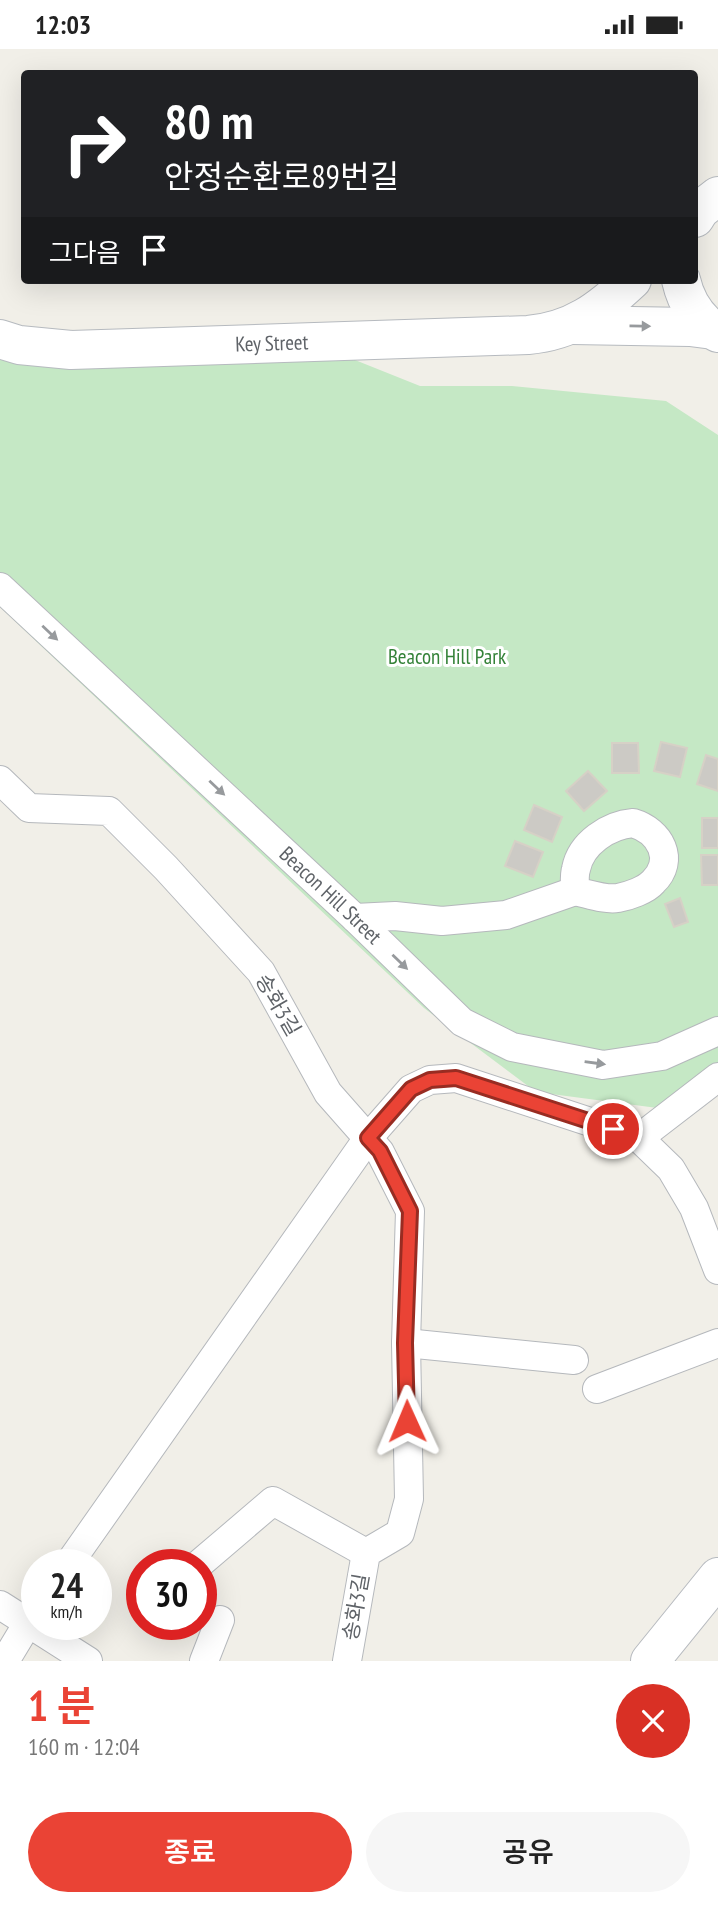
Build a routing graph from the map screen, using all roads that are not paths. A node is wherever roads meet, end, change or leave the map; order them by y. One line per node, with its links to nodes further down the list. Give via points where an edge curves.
1 (628, 284): 3 (street, via 605,306)
2 (683, 284): 4 (street, via 691,306)
3 (558, 329): 4 (street, Key Street, one-way to 4, via 690,327); 5 (street, Key Street, via 71,350)
4 (716, 332)
5 (0, 339)
6 (0, 587): 9 (street, Beacon Hill Street, one-way to 9)
7 (0, 781): 12 (street, 송화3길, via 29,808 109,811 261,972 328,1093)
8 (575, 891): 9 (street, via 506,915 442,921)
9 (355, 918): 10 (street, Beacon Hill Street, one-way to 10, via 462,1022 512,1047 603,1065 662,1056)
10 (718, 1031)
11 (718, 1077): 13 (street)
12 (368, 1138): 13 (street, via 411,1089 430,1080 456,1078); 15 (street, 송화3길, via 380,1151 410,1211); 19 (street)
13 (639, 1138): 14 (street, via 671,1169 694,1208)
14 (718, 1269)
15 (405, 1343): 17 (street); 21 (street, 송화3길, via 409,1499 400,1533)
16 (718, 1343): 18 (street)
17 (575, 1360)
18 (597, 1389)
19 (79, 1549)
20 (217, 1549): 21 (street, 송화3길, via 273,1501)
21 (366, 1553): 31 (street, 송화3길)
22 (718, 1577): 32 (street)
23 (0, 1605): 24 (street)
24 (21, 1612)
25 (220, 1620): 30 (street)
26 (21, 1634): 28 (street)
27 (63, 1640): 29 (street)
28 (5, 1661)
29 (89, 1661)
30 (204, 1661)
31 (347, 1661)
32 (650, 1661)

